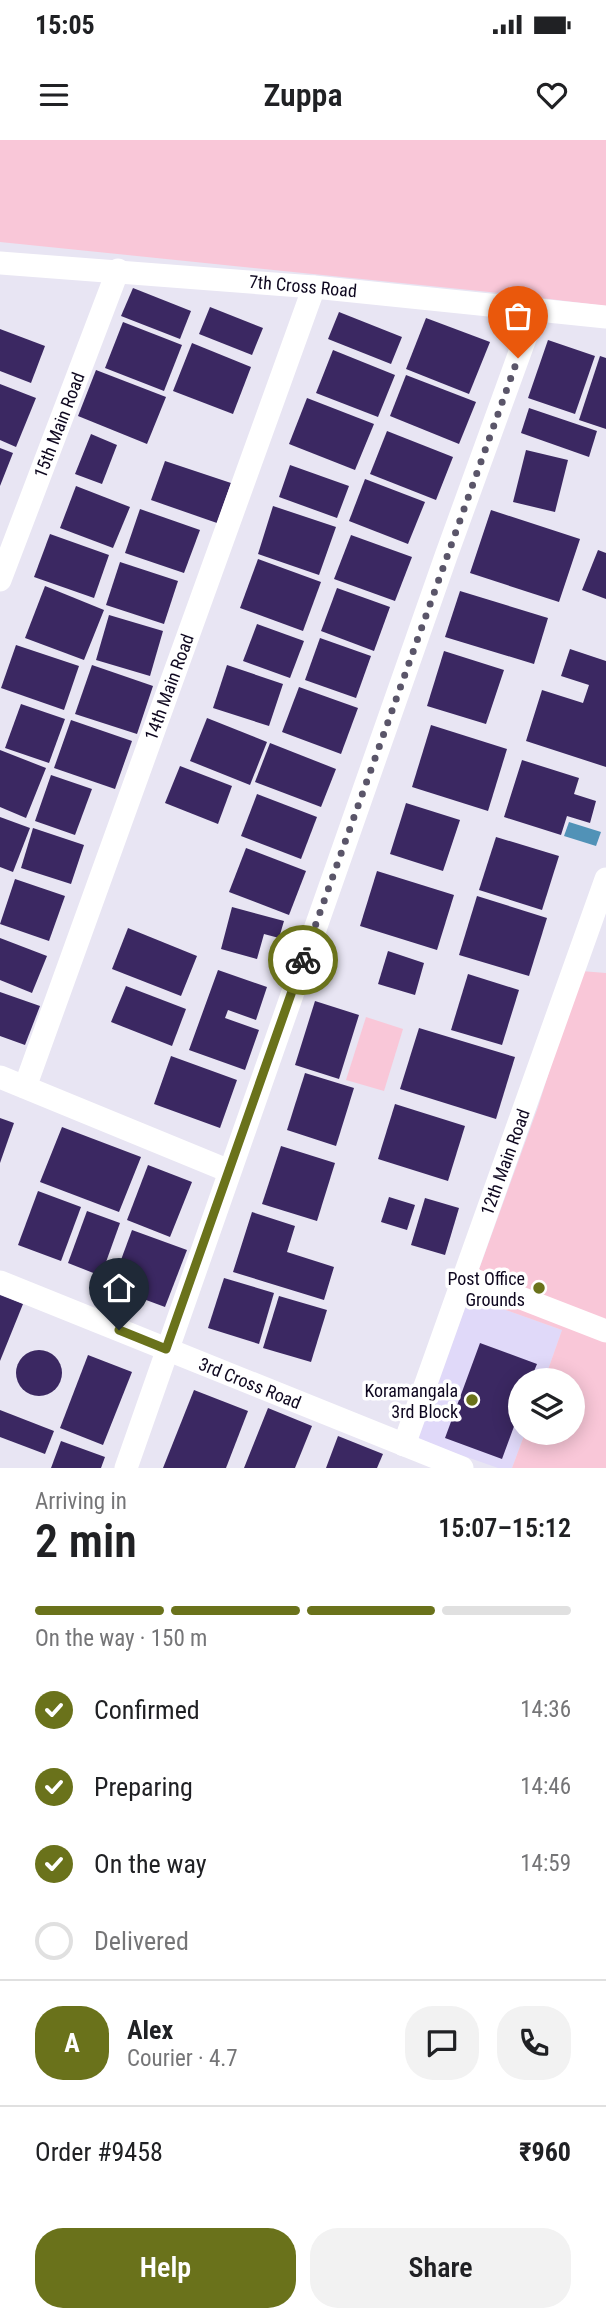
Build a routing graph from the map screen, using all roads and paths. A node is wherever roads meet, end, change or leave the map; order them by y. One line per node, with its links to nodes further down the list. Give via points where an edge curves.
1 (0, 263): 2 (street, 7th Cross Road)
2 (118, 270): 3 (street, 7th Cross Road); 6 (street, 15th Main Road)
3 (314, 286): 4 (street, 7th Cross Road); 9 (street, 14th Main Road)
4 (536, 308): 5 (street, 7th Cross Road); 10 (street)
5 (606, 317)
6 (0, 580)
7 (606, 879): 11 (street, 12th Main Road)
8 (0, 1077): 9 (street)
9 (24, 1087): 10 (street)
10 (229, 1171): 14 (street)
11 (464, 1276): 13 (street); 15 (street, 12th Main Road)
12 (0, 1282): 14 (street, 3rd Cross Road)
13 (606, 1331)
14 (166, 1349): 15 (street, 3rd Cross Road); 16 (street)
15 (404, 1445): 17 (street, 3rd Cross Road)
16 (126, 1468)
17 (462, 1468)

